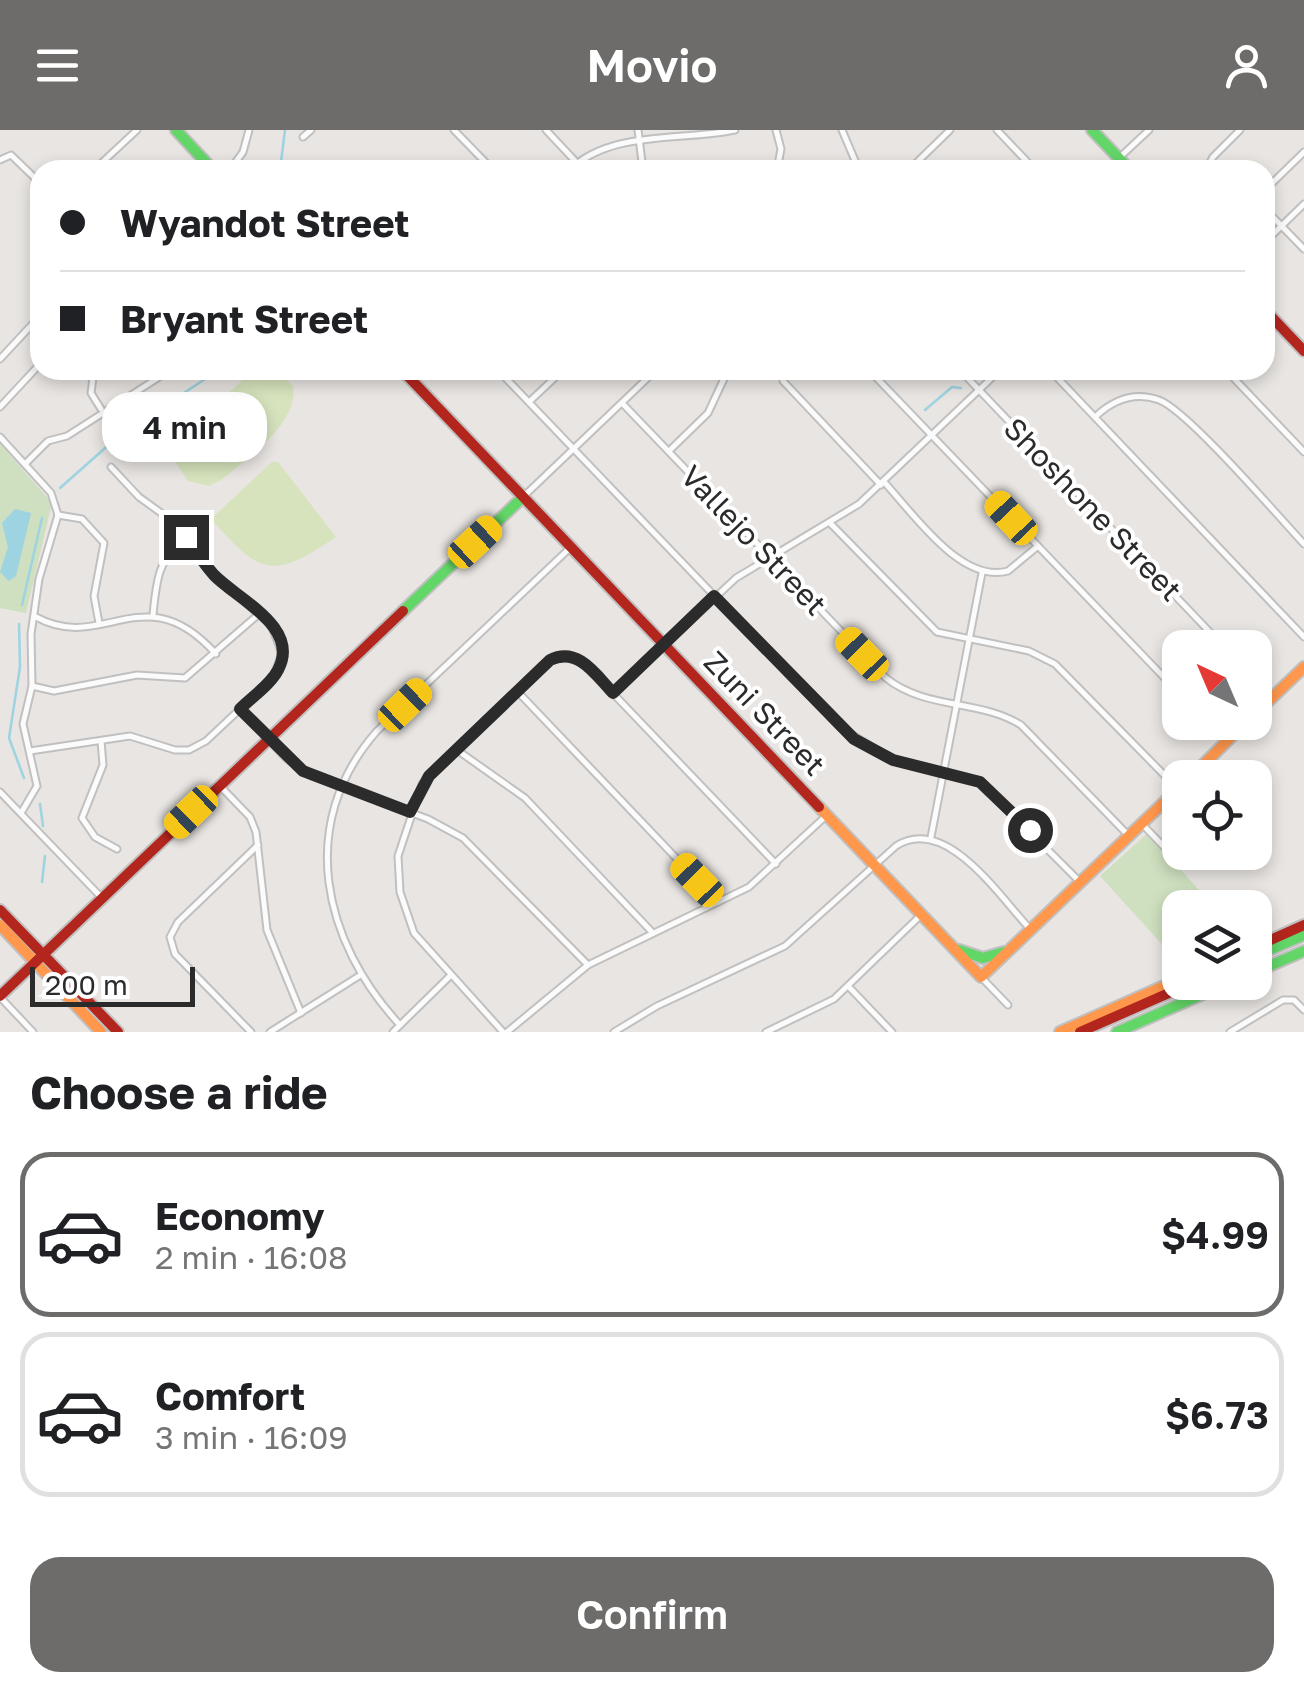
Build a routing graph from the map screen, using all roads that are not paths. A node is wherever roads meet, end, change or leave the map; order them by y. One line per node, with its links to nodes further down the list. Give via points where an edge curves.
1 (138, 130): 21 (street)
2 (176, 130): 22 (main road)
3 (249, 130): 23 (street)
4 (310, 130): 16 (street)
5 (454, 130): 24 (street)
6 (546, 130): 25 (street)
7 (638, 130): 17 (street)
8 (735, 130): 17 (street)
9 (776, 130): 28 (street)
10 (842, 130): 29 (street)
11 (950, 130): 30 (street)
12 (997, 130): 31 (street)
13 (1092, 130): 19 (main road)
14 (1148, 130): 19 (street)
15 (1240, 130): 32 (street)
16 (303, 137)
17 (640, 142): 26 (street, via 603,147); 27 (street)
18 (1304, 152): 34 (street)
19 (1119, 158)
20 (0, 160): 33 (street, via 11,155)
21 (105, 160)
22 (204, 160)
23 (237, 160)
24 (483, 160)
25 (575, 160)
26 (583, 160)
27 (641, 160)
28 (779, 160)
29 (855, 160)
30 (919, 160)
31 (1026, 160)
32 (1210, 160)
33 (30, 173)
34 (1275, 180)
35 (1304, 204): 37 (street)
36 (1275, 219): 37 (street)
37 (1282, 226): 38 (street); 39 (street)
38 (1275, 233)
39 (1304, 249)
40 (1275, 321): 42 (main road)
41 (30, 327): 43 (street)
42 (1304, 351)
43 (0, 359)
44 (30, 374): 61 (street)
45 (93, 380): 62 (street, via 91,393)
46 (154, 380): 62 (street)
47 (412, 380): 72 (main road, Zuni Street)
48 (508, 380): 59 (street)
49 (552, 380): 59 (street)
50 (646, 380): 60 (street)
51 (723, 380): 67 (street, via 708,413)
52 (880, 380): 64 (street)
53 (970, 380): 58 (street, Shoshone Street)
54 (990, 380): 58 (street)
55 (1059, 380): 63 (street)
56 (1236, 380): 68 (street)
57 (783, 381): 71 (street)
58 (980, 390): 64 (street); 86 (street, Shoshone Street)
59 (529, 402): 66 (street)
60 (622, 403): 66 (street); 67 (street, Vallejo Street)
61 (0, 406)
62 (102, 410): 69 (street, via 68,436 48,441)
63 (1094, 417): 76 (street, via 1131,397 1169,405); 87 (street)
64 (932, 435): 71 (street); 77 (street)
65 (0, 437): 69 (street)
66 (573, 449): 72 (street); 81 (street)
67 (669, 451): 79 (street, Vallejo Street)
68 (1304, 452)
69 (25, 464): 73 (street, via 51,492)
70 (111, 467): 75 (street)
71 (882, 483): 74 (street); 80 (street, via 960,561)
72 (523, 496): 78 (main road, Zuni Street); 99 (main road)
73 (58, 515): 83 (street, via 39,577); 85 (street, via 90,524 104,543 94,596)
74 (831, 524): 79 (street); 88 (street, via 928,626)
75 (186, 537): 82 (street, via 218,579); 84 (street, via 163,562)
76 (1304, 544)
77 (1038, 546): 80 (street, via 1012,569); 92 (street)
78 (571, 547): 89 (main road, Zuni Street); 110 (street, via 377,731)
79 (768, 555): 81 (street); 97 (street, Vallejo Street, via 893,684)
80 (982, 574): 88 (street)
81 (714, 596): 89 (street); 108 (street, via 854,739 893,760)
82 (260, 613): 90 (street); 98 (street, via 282,649 277,672)
83 (36, 616): 85 (street, via 64,628); 93 (street)
84 (153, 616): 85 (street); 90 (street, via 192,630)
85 (99, 623)
86 (1208, 630)
87 (1304, 637)
88 (970, 640): 97 (street); 107 (street, via 1055,664)
89 (664, 644): 95 (street); 115 (main road, Zuni Street)
90 (216, 654): 93 (street, via 181,679 144,674 60,690)
91 (1304, 666): 96 (main road)
92 (1162, 675)
93 (32, 686): 104 (street, via 23,724)
94 (518, 692): 95 (street, via 550,660 572,656); 103 (street); 126 (street)
95 (613, 693): 122 (street)
96 (1272, 698)
97 (958, 706): 108 (street); 117 (street, Vallejo Street, via 1021,724)
98 (240, 709): 99 (street); 102 (street, via 206,741)
99 (268, 739): 109 (main road); 110 (street, via 303,771)
100 (101, 742): 102 (street, via 138,736); 104 (street); 121 (street, via 104,765 82,822)
101 (1226, 742): 105 (main road)
102 (183, 750): 106 (street)
103 (456, 750): 113 (street, via 422,784); 132 (street, via 525,798)
104 (30, 751): 114 (street, via 38,786)
105 (1208, 760)
106 (183, 762)
107 (1162, 771)
108 (944, 772): 118 (street); 124 (street, via 987,787)
109 (219, 786): 119 (street, via 252,820); 125 (main road)
110 (344, 789): 113 (street); 142 (street, via 328,879 336,926)
111 (0, 792): 114 (street)
112 (1162, 805): 116 (main road)
113 (410, 812): 141 (street, via 473,846); 143 (street, via 398,856 403,906 422,945)
114 (20, 813): 125 (street)
115 (827, 815): 122 (street); 123 (main road, Zuni Street)
116 (1142, 824): 117 (main road); 120 (street)
117 (1130, 836): 124 (main road)
118 (932, 838): 123 (street, via 903,842); 131 (street, via 955,850)
119 (258, 844): 152 (street, via 267,930); 157 (street, via 170,937 174,954)
120 (1162, 845)
121 (117, 849)
122 (776, 864): 126 (street)
123 (875, 866): 128 (main road, Zuni Street); 161 (street, via 785,946)
124 (1080, 882): 131 (main road)
125 (102, 898): 139 (main road)
126 (718, 902): 132 (street)
127 (0, 910): 139 (main road)
128 (922, 914): 135 (main road, Zuni Street); 145 (street)
129 (0, 925): 139 (main road)
130 (1304, 926): 134 (main road)
131 (1030, 929): 137 (main road)
132 (651, 931): 141 (street)
133 (1304, 934): 136 (main road)
134 (1272, 940)
135 (953, 947): 137 (main road, via 978,958); 144 (main road, Zuni Street)
136 (1272, 948)
137 (1009, 950): 144 (main road)
138 (1304, 950): 140 (main road)
139 (39, 958): 147 (main road); 155 (main road); 156 (main road)
140 (1272, 964)
141 (588, 966): 160 (street)
142 (359, 976): 152 (street); 153 (street)
143 (450, 976): 153 (street); 160 (street)
144 (981, 976): 150 (street, Zuni Street)
145 (848, 986): 162 (street, via 818,1010); 163 (street)
146 (1162, 987): 164 (main road)
147 (0, 996): 154 (street)
148 (1162, 996): 165 (main road)
149 (1189, 1000): 166 (main road)
150 (1008, 1005)
151 (1304, 1010): 167 (street, via 1284,1000)
152 (301, 1013): 158 (street)
153 (400, 1025): 159 (street)
154 (33, 1032)
155 (101, 1032)
156 (118, 1032)
157 (251, 1032)
158 (270, 1032)
159 (393, 1032)
160 (505, 1032)
161 (614, 1032)
162 (766, 1032)
163 (892, 1032)
164 (1060, 1032)
165 (1080, 1032)
166 (1117, 1032)
167 (1230, 1032)

